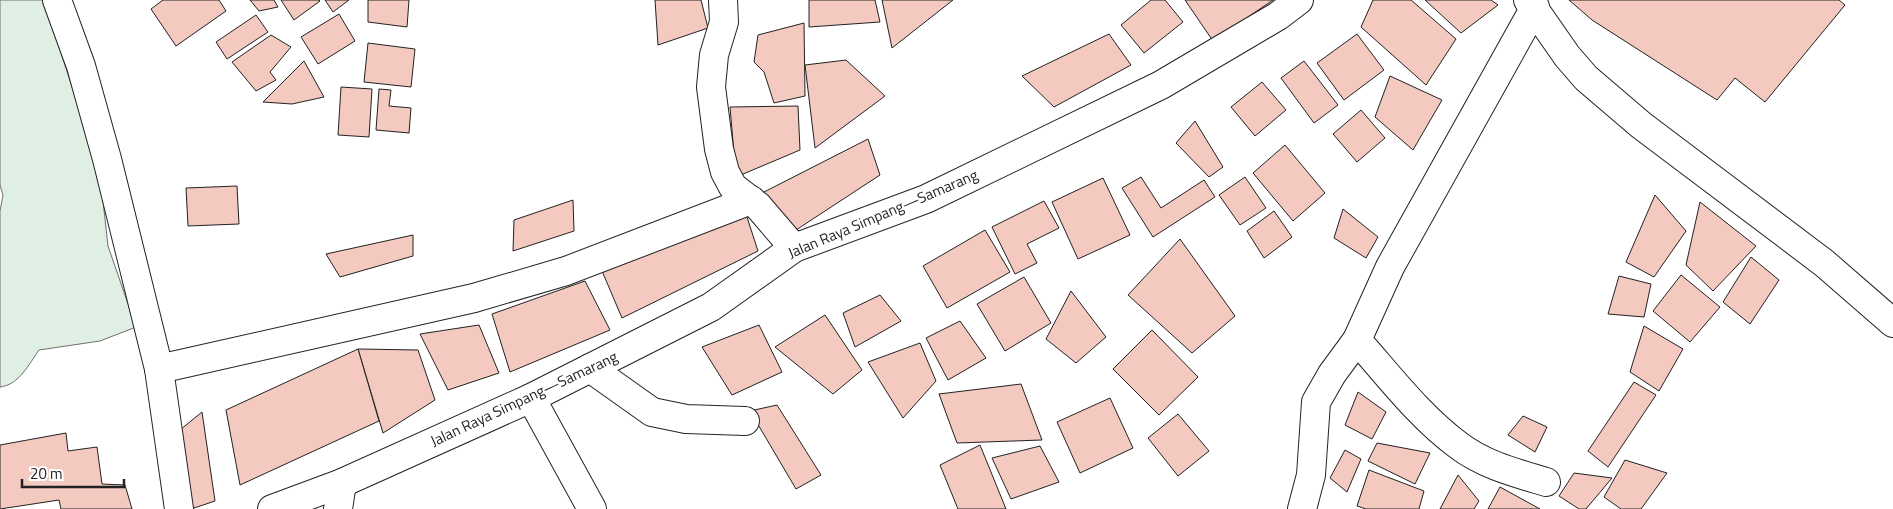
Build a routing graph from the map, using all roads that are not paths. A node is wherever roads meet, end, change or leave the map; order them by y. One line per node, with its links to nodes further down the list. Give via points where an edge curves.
1 (57, 0): 10 (street, via 81,66 107,158)
2 (723, 0): 5 (street, via 724,22 714,55 712,76 719,149 733,187)
3 (1299, 0): 6 (street, Jalan Raya Simpang—Samarang, via 1278,16 1161,85 926,199)
4 (1532, 4): 7 (street, via 1586,78 1641,125 1824,263); 8 (street, via 1390,267)
5 (751, 200): 6 (street); 10 (street, via 566,271 474,298)
6 (794, 248): 9 (street, Jalan Raya Simpang—Samarang, via 711,307)
7 (1893, 323)
8 (1357, 340): 13 (street, via 1458,446 1491,464); 18 (street, via 1316,402 1311,475)
9 (590, 368): 11 (street, Jalan Raya Simpang—Samarang); 12 (street, via 652,412 686,419)
10 (159, 369): 15 (street)
11 (530, 398): 14 (street, Jalan Raya Simpang—Samarang); 17 (street)
12 (745, 421)
13 (1546, 482)
14 (340, 496): 16 (street, Jalan Raya Simpang—Samarang)
15 (179, 509)
16 (272, 509)
17 (592, 509)
18 (1302, 509)

